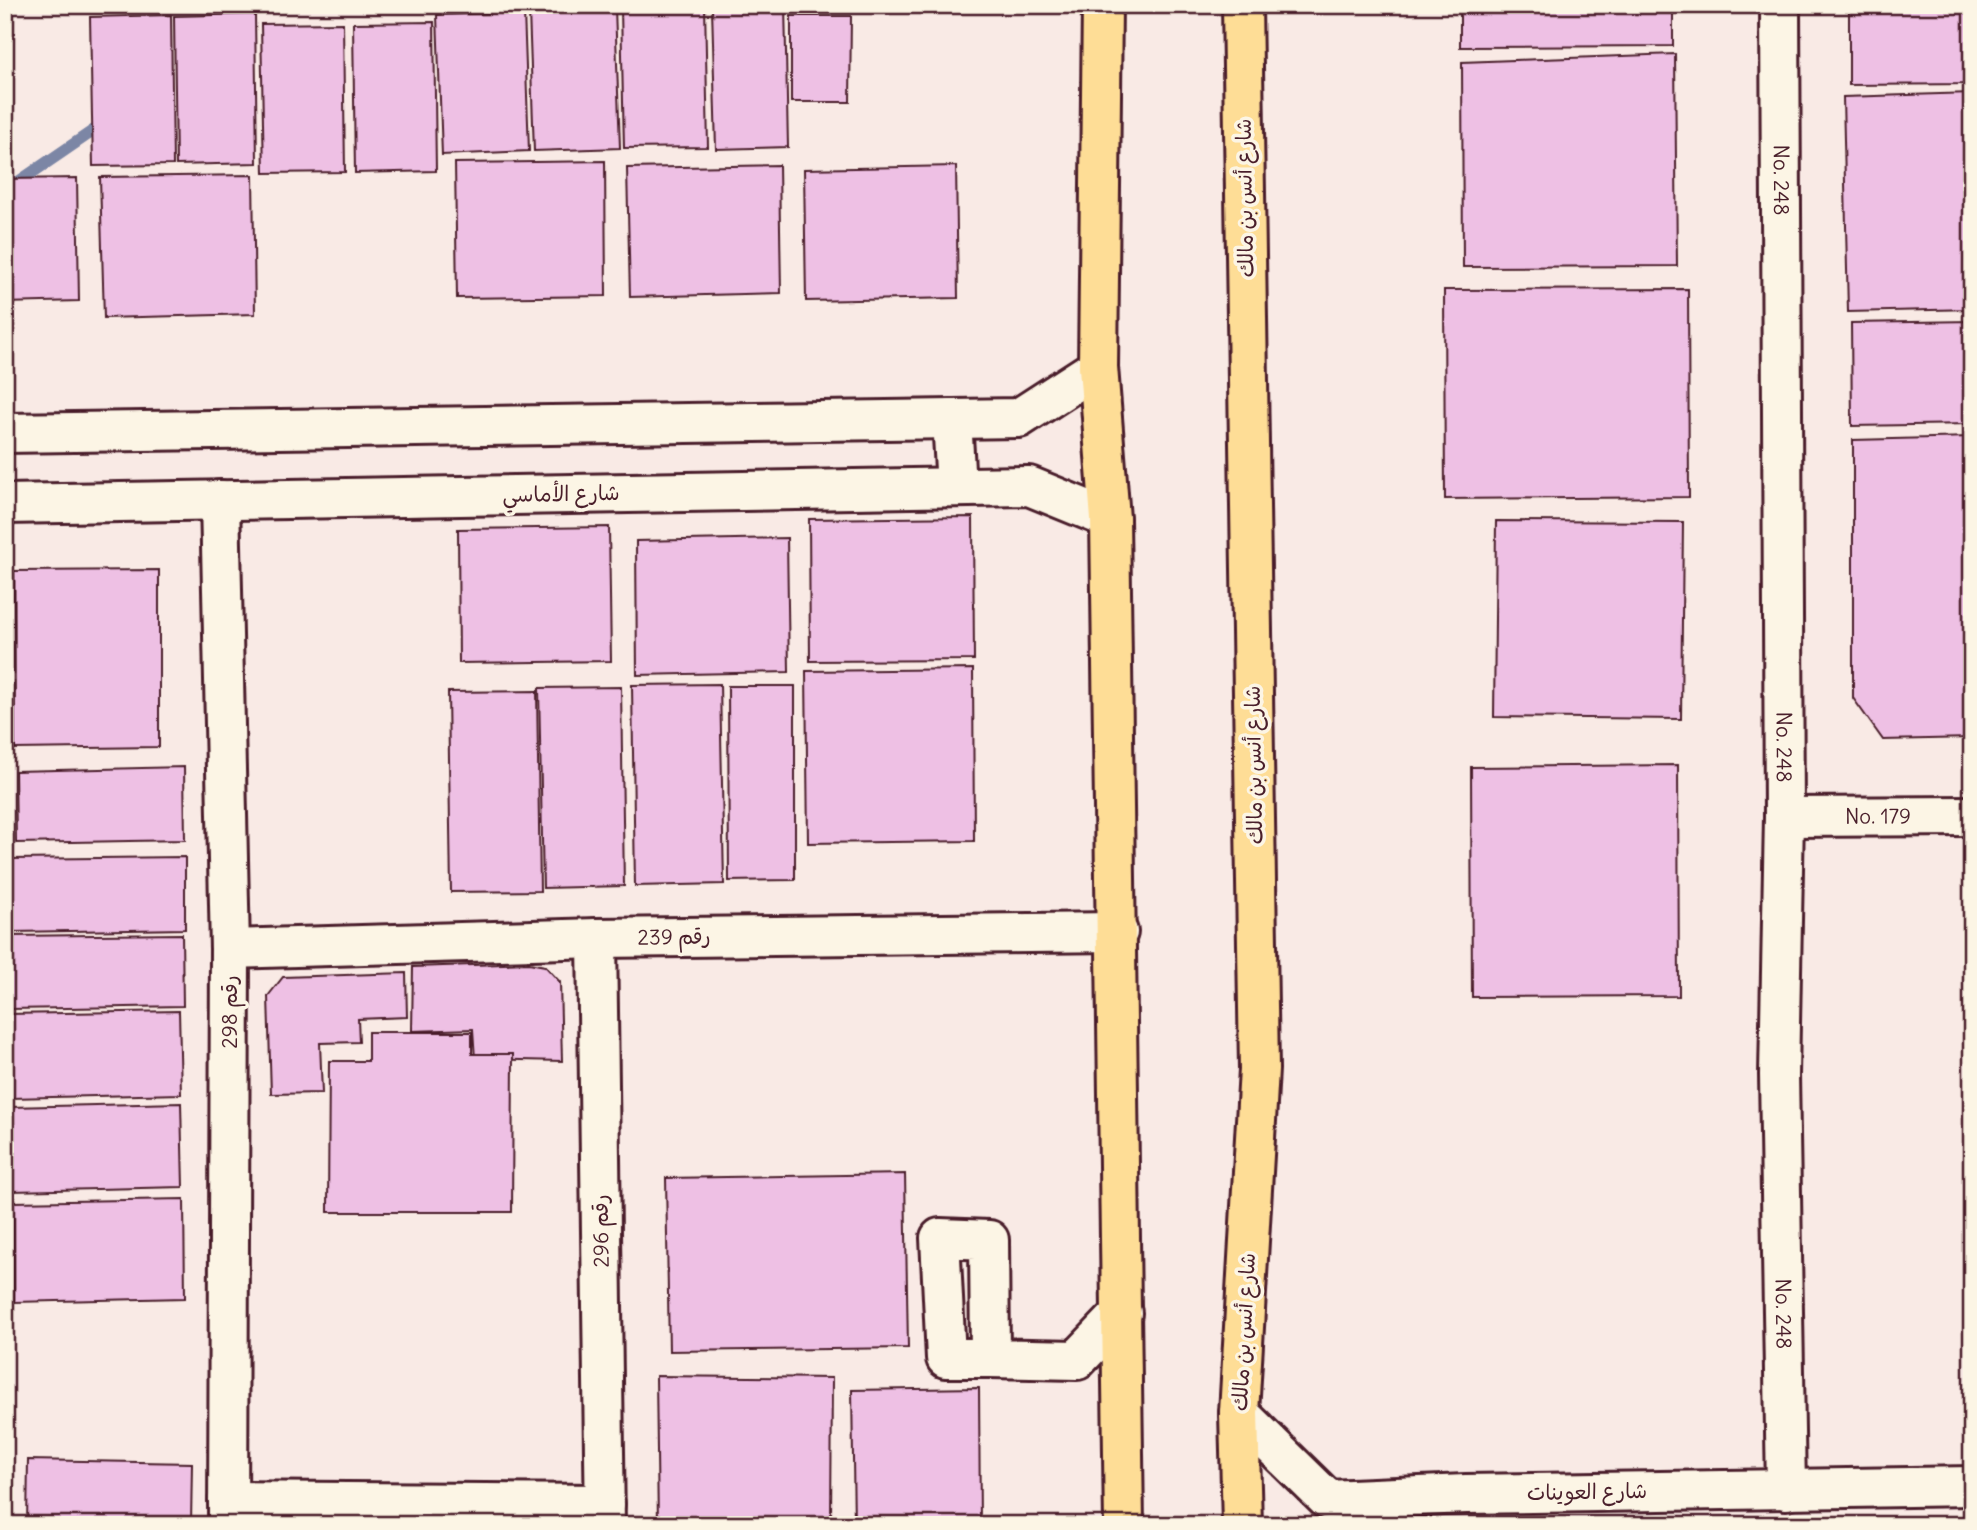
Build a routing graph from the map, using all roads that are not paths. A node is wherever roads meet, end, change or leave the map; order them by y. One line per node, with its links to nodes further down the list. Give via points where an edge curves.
1 (1102, 5): 4 (main road)
2 (1242, 5): 18 (main road, شارع أنس بن مالك, via 1259,1069)
3 (1780, 5): 12 (street, No. 248)
4 (1098, 367): 5 (street, via 1019,418); 10 (main road)
5 (952, 419): 6 (street); 7 (street)
6 (5, 433)
7 (956, 487): 8 (street, شارع الأماسي); 10 (street, شارع الأماسي, via 1029,486)
8 (220, 500): 9 (street, شارع الأماسي); 15 (street, رقم 298)
9 (5, 504)
10 (1110, 519): 13 (main road)
11 (1972, 816): 12 (street, No. 179)
12 (1784, 817): 20 (street, No. 248, via 1779,1075)
13 (1118, 932): 14 (street, رقم 239); 16 (main road)
14 (597, 938): 15 (street, رقم 239); 23 (street, رقم 296)
15 (230, 948): 22 (street, رقم 298)
16 (1122, 1313): 17 (street, via 1077,1360); 24 (main road)
17 (990, 1357)
18 (1238, 1413): 21 (street, شارع العوينات, via 1328,1500); 25 (main road, شارع أنس بن مالك)
19 (1972, 1486): 20 (street, شارع العوينات)
20 (1786, 1490): 21 (street, شارع العوينات)
21 (1466, 1494): 26 (street, via 1419,1510)
22 (228, 1513): 23 (street)
23 (605, 1515)
24 (1124, 1525)
25 (1242, 1525)
26 (1410, 1525)

